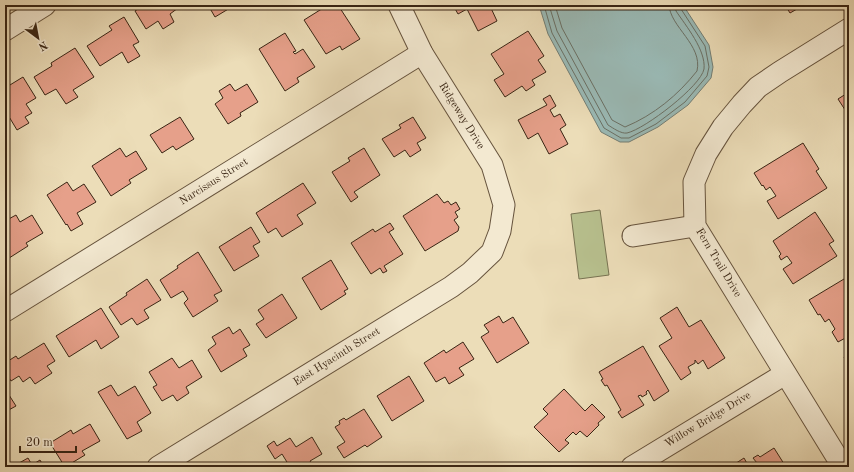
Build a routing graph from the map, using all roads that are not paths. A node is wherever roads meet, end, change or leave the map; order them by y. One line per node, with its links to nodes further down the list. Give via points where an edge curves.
1 (45, 5): 4 (street)
2 (400, 5): 5 (street, Ridgeway Drive)
3 (849, 29): 6 (street, Fern Trail Drive, via 758,87 723,127 706,154 694,182)
4 (5, 30)
5 (422, 53): 7 (street, Ridgeway Drive, via 492,165 504,205); 9 (street, Narcissus Street)
6 (695, 226): 8 (street); 10 (street, Fern Trail Drive)
7 (500, 231): 11 (street, East Hyacinth Street, via 492,252 470,274)
8 (633, 236)
9 (5, 311)
10 (785, 374): 12 (street, Willow Bridge Drive); 13 (street, Fern Trail Drive)
11 (158, 467)
12 (632, 467)
13 (843, 467)

